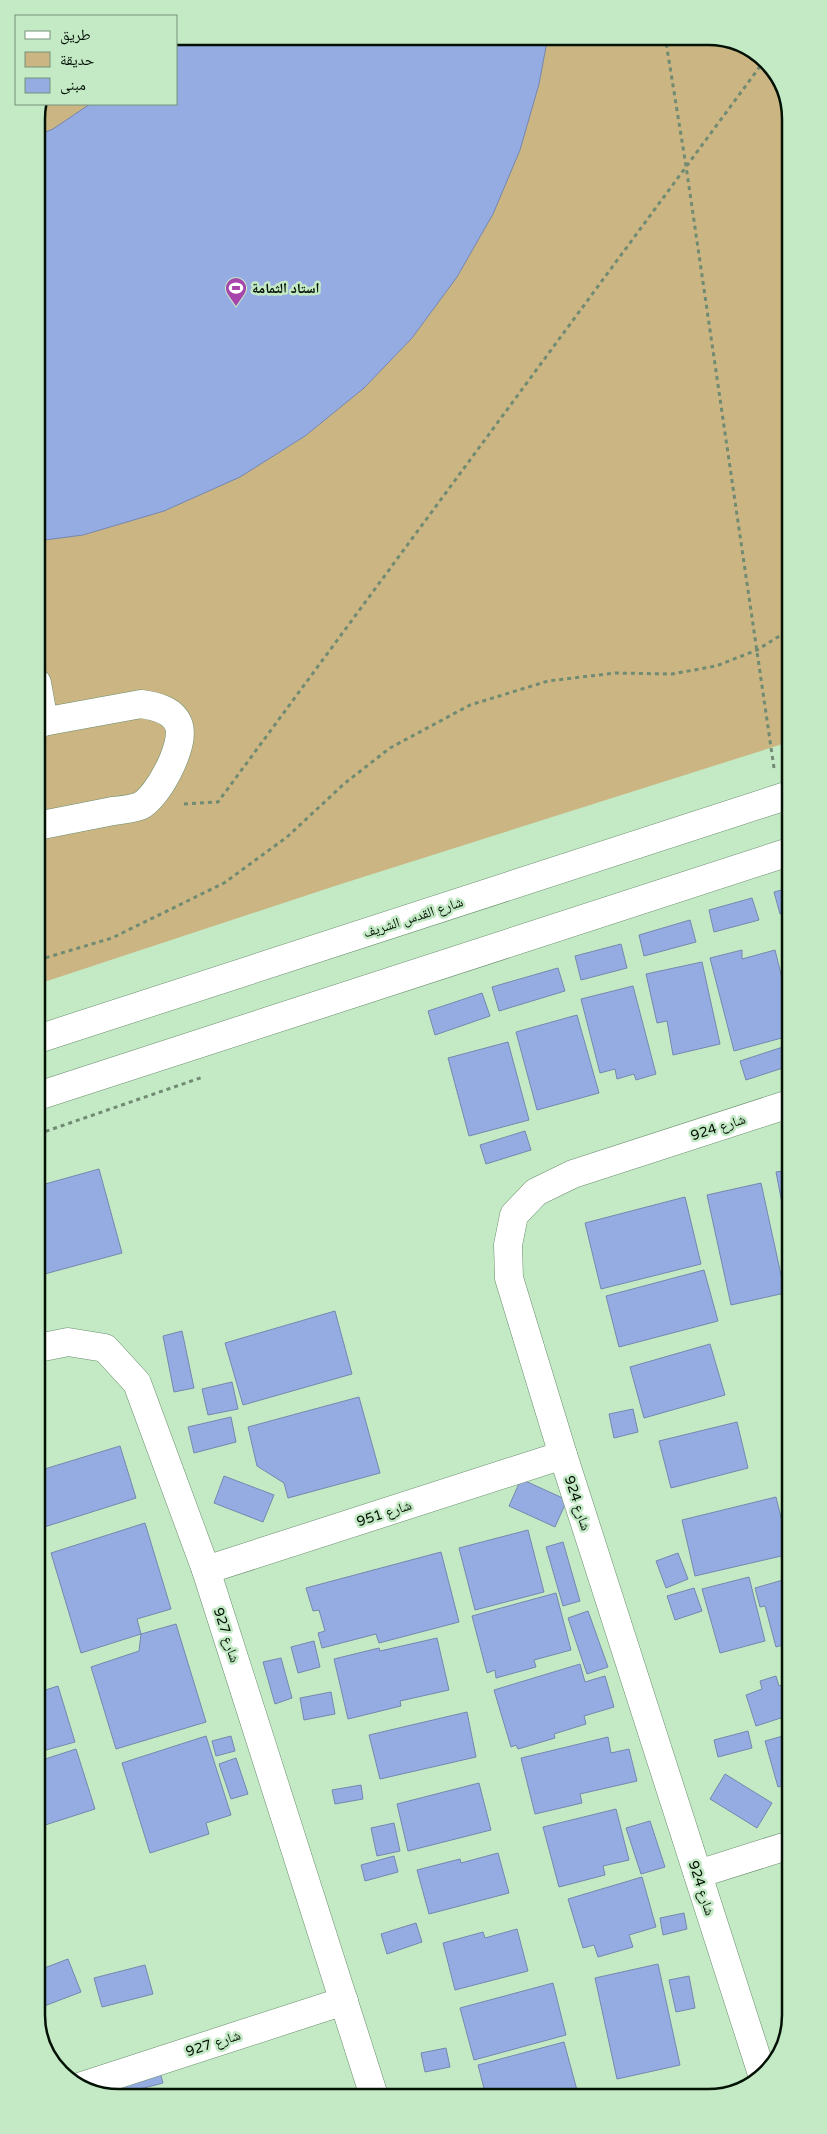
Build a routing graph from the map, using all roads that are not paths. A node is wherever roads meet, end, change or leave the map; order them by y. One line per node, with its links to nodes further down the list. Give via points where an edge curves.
1 (45, 721): 3 (street, via 142,704 170,713 179,726 180,742 171,767 140,806)
2 (782, 797): 5 (street, شارع القدس الشريف)
3 (45, 824)
4 (782, 854): 6 (street)
5 (45, 1037)
6 (45, 1094)
7 (782, 1106): 9 (street, شارع 924, via 573,1174 536,1192 514,1215 508,1245 509,1278)
8 (45, 1347): 10 (street, شارع 927, via 68,1342 106,1348 137,1383)
9 (563, 1455): 10 (street, شارع 951); 12 (street, شارع 924)
10 (206, 1570): 13 (street, شارع 927)
11 (782, 1848): 12 (street)
12 (698, 1874): 14 (street, شارع 924)
13 (344, 2001): 15 (street, شارع 927); 16 (street, شارع 927)
14 (760, 2067)
15 (91, 2083)
16 (372, 2089)

